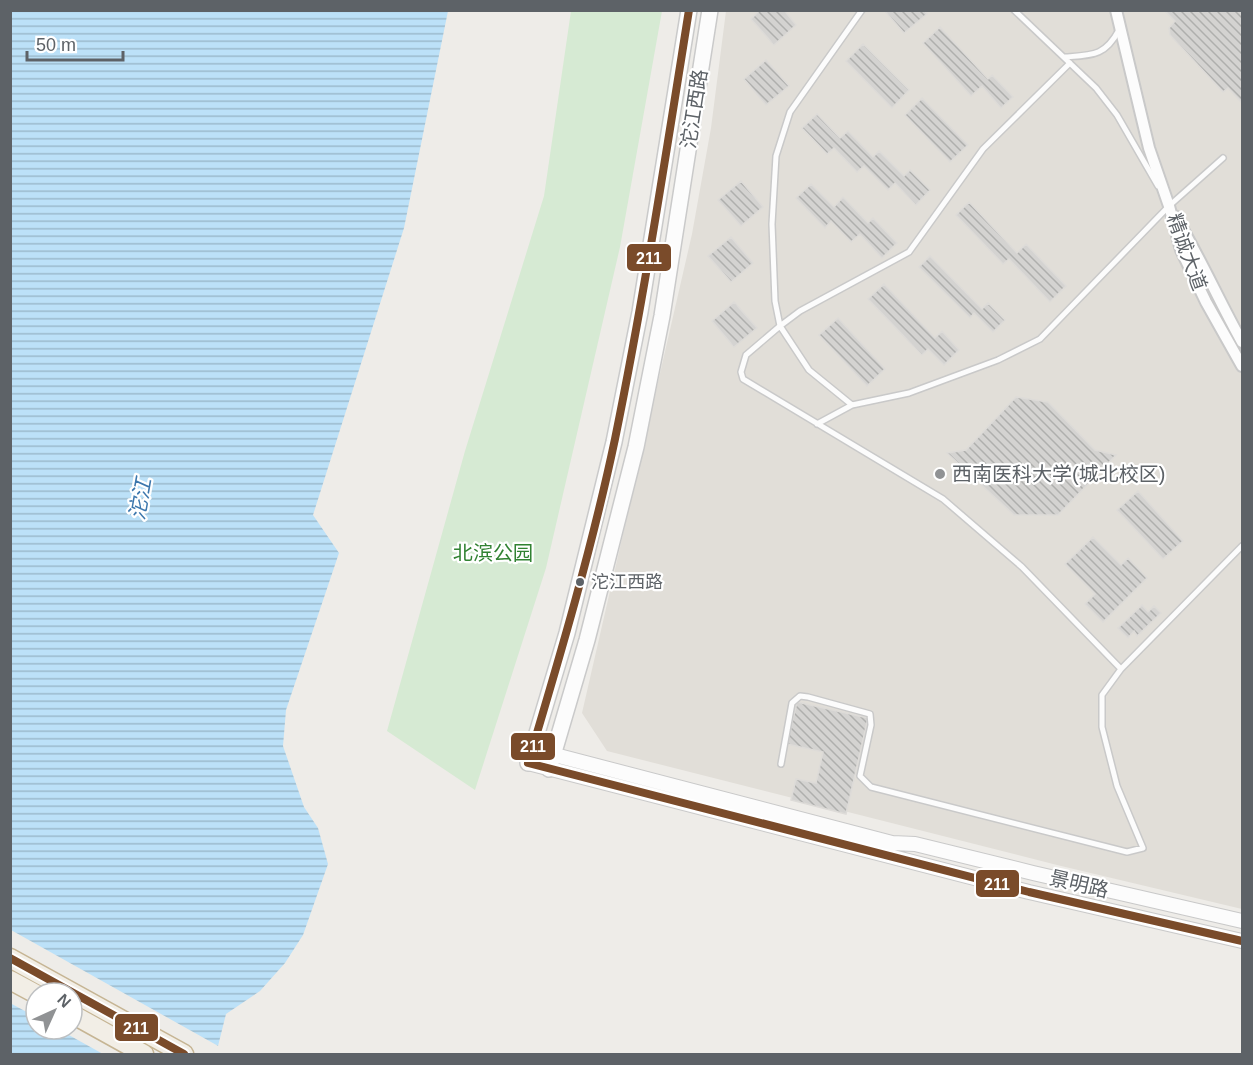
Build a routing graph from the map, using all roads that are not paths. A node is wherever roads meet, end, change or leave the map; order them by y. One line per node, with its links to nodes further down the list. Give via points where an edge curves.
1 (689, 10): 18 (main road, 沱江西路, via 617,431 567,633)
2 (710, 10): 19 (main road, 沱江西路, via 662,316 636,447)
3 (862, 10): 11 (lane, via 790,112 777,156 772,224 775,301)
4 (1014, 10): 7 (lane)
5 (1116, 10): 6 (street)
6 (1120, 28): 7 (lane, via 1111,45 1100,53); 10 (street, via 1149,148)
7 (1065, 57): 8 (lane)
8 (1070, 63): 10 (lane, via 1117,115); 11 (lane, via 983,149 909,252 800,311)
9 (1223, 158): 10 (lane)
10 (1169, 206): 12 (street, 精诚大道); 13 (street, 精诚大道, via 1181,250); 14 (lane, via 1040,339 998,360 909,393)
11 (780, 326): 14 (lane, via 809,370); 15 (lane, via 746,354 743,380)
12 (1242, 342)
13 (1242, 366)
14 (852, 405): 15 (lane)
15 (817, 424): 17 (lane, via 943,498 1022,567)
16 (1242, 546): 17 (lane)
17 (1121, 669): 20 (lane, via 1102,695 1102,727 1117,786 1143,848 1127,852 871,787 860,776 870,714 808,697 800,696 792,703)
18 (530, 756): 19 (street, 景明路)
19 (551, 762): 21 (street, 景明路); 22 (street, 景明路, via 1029,892)
20 (782, 764)
21 (1242, 921)
22 (1242, 941)
23 (10, 958): 28 (highway)
24 (10, 980): 25 (highway)
25 (24, 988)
26 (84, 1021): 27 (highway)
27 (144, 1054)
28 (184, 1054)

